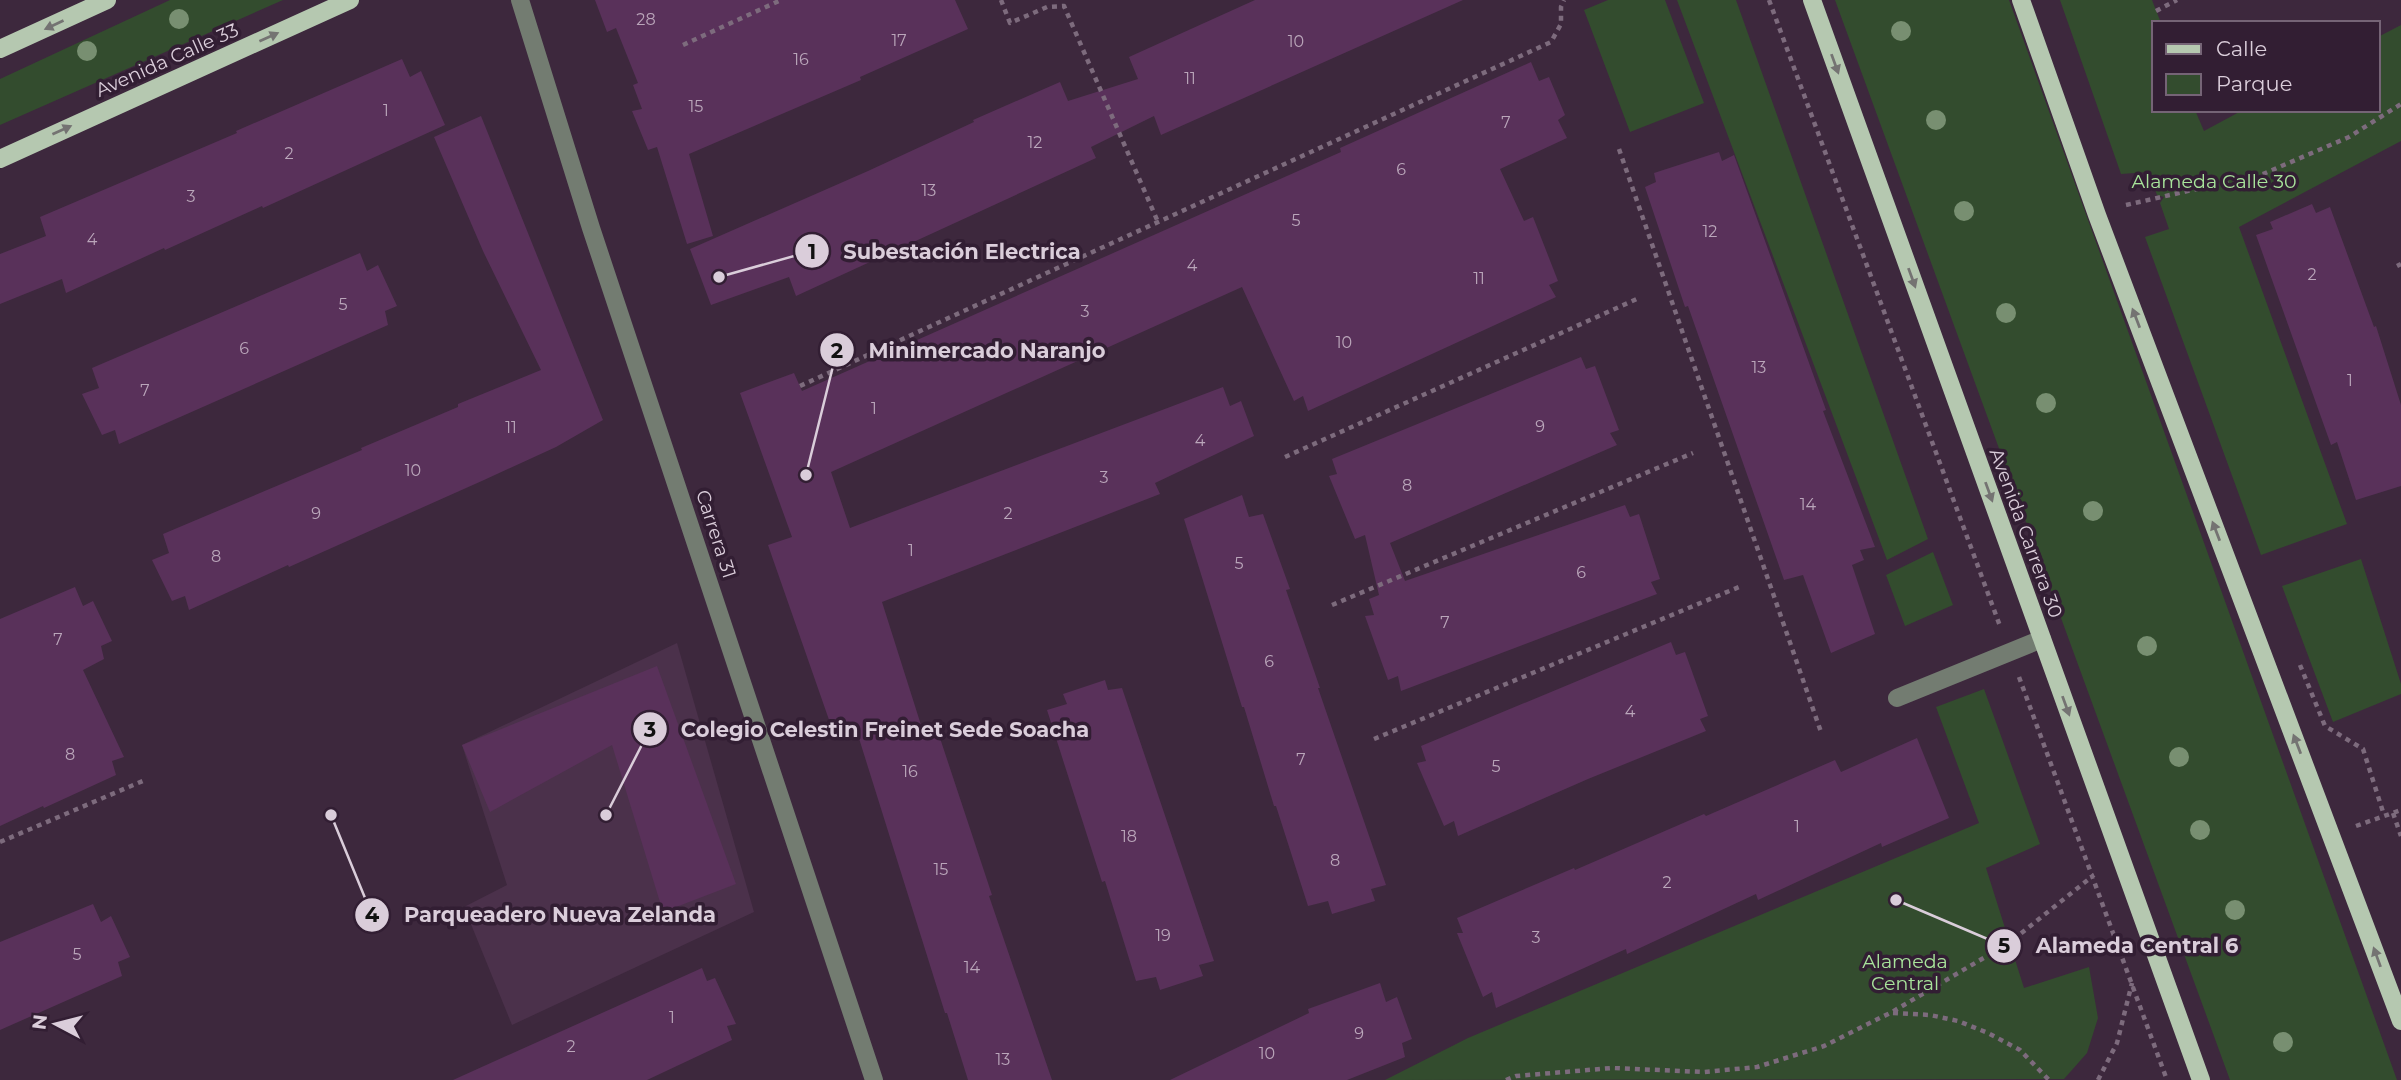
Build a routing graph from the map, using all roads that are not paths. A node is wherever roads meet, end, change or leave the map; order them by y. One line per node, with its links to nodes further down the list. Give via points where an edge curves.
1 (107, 0): 6 (main road, one-way to 6)
2 (351, 0): 7 (main road, Avenida Calle 33, one-way to 2)
3 (520, 0): 11 (street, Carrera 31, via 591,228)
4 (1812, 0): 8 (main road, Avenida Carrera 30, one-way to 8)
5 (2021, 0): 10 (main road, one-way to 5, via 2102,228)
6 (0, 49)
7 (0, 159)
8 (2042, 639): 9 (street); 12 (main road, Avenida Carrera 30, one-way to 12)
9 (1897, 698)
10 (2400, 1015)
11 (874, 1080)
12 (2202, 1080)

